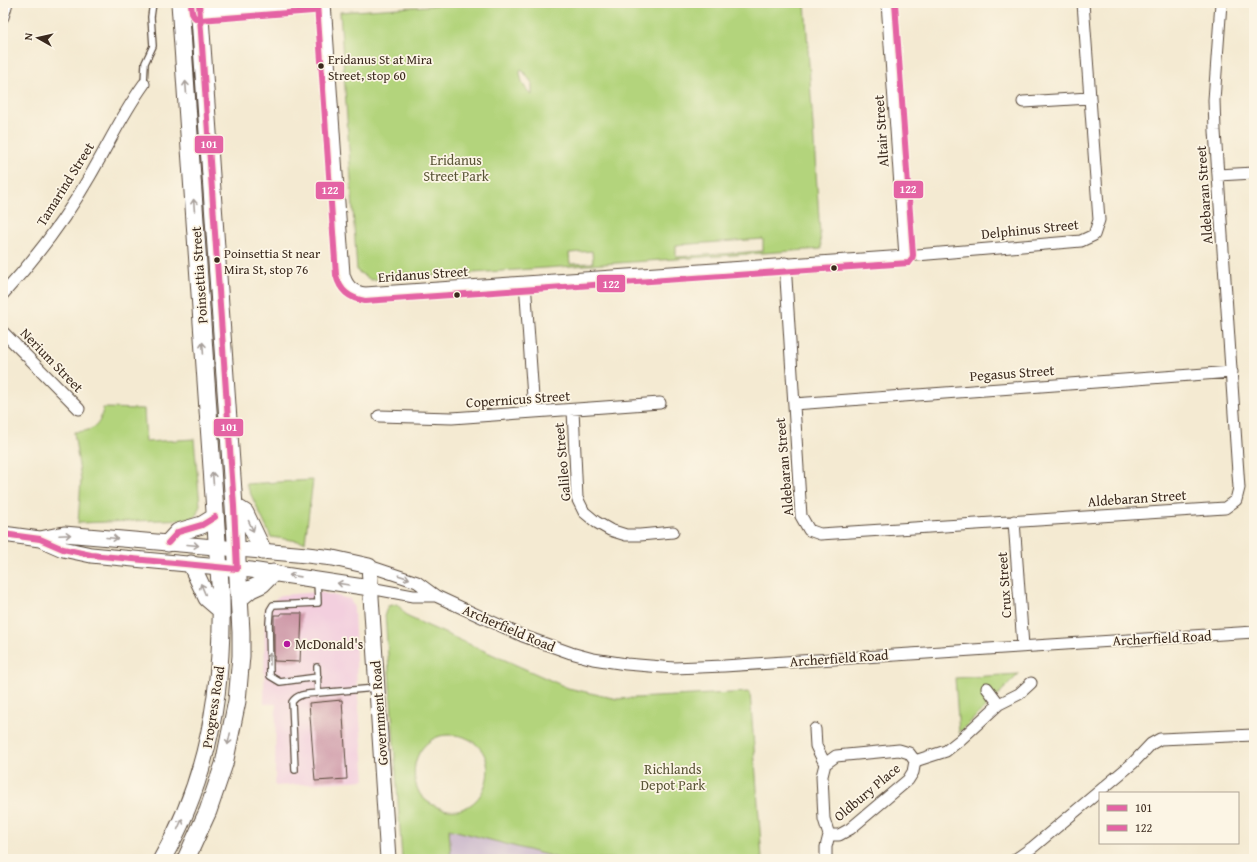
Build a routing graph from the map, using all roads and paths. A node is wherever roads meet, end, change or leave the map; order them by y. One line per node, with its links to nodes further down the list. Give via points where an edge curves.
1 (7, 3): 10 (street)
2 (153, 3): 11 (lane, via 153,46 145,63)
3 (312, 3): 8 (street)
4 (325, 3): 18 (street, Eridanus Street, via 344,274 349,286 353,290 365,293)
5 (887, 3): 16 (street, Altair Street)
6 (1082, 3): 12 (street, Delphinus Street)
7 (1221, 3): 15 (street, Aldebaran Street, via 1214,100)
8 (199, 7): 9 (street); 28 (main road, Poinsettia Street)
9 (180, 8): 29 (main road, Poinsettia Street, one-way to 9)
10 (3, 17)
11 (144, 84): 19 (street, Tamarind Street, via 68,211 41,249)
12 (1089, 98): 13 (street); 16 (street, Delphinus Street, via 1099,220 1094,235 1080,241)
13 (1023, 102)
14 (1254, 173): 15 (street)
15 (1218, 175): 21 (street, Aldebaran Street)
16 (905, 256): 17 (street, Delphinus Street)
17 (785, 263): 18 (street, Eridanus Street); 23 (street, Aldebaran Street)
18 (525, 282): 26 (street)
19 (3, 294)
20 (3, 332): 24 (street, Nerium Street)
21 (1232, 372): 23 (street, Pegasus Street); 30 (street, Aldebaran Street, via 1239,488 1236,500 1225,508)
22 (660, 403): 25 (street, Copernicus Street)
23 (794, 404): 30 (street, Aldebaran Street, via 801,516 808,530 820,534)
24 (79, 409)
25 (573, 410): 26 (street, Copernicus Street); 31 (street, Galileo Street, via 578,498 584,512 610,530 626,535)
26 (534, 412): 27 (street, Copernicus Street, via 452,418)
27 (379, 416)
28 (234, 506): 36 (main road, Poinsettia Street); 37 (main road, one-way to 37, via 244,513)
29 (215, 517): 34 (main road, via 202,525 178,532); 35 (main road, Poinsettia Street)
30 (1014, 521): 49 (street, Crux Street)
31 (673, 532)
32 (3, 534): 33 (street, Archerfield Road)
33 (40, 539): 34 (street, Archerfield Road, one-way to 34, via 64,534); 38 (street, Archerfield Road, via 63,549 91,554)
34 (168, 543): 35 (street, Archerfield Road, one-way to 35)
35 (217, 547): 36 (street, Archerfield Road); 40 (main road, Progress Road)
36 (236, 548): 37 (street, Archerfield Road); 41 (main road, Progress Road)
37 (264, 551): 39 (street, Archerfield Road, via 333,558)
38 (190, 564): 40 (street, Archerfield Road); 47 (main road, one-way to 38, via 207,598)
39 (369, 566): 44 (street, Government Road); 45 (street, Archerfield Road, one-way to 45, via 417,582)
40 (218, 567): 41 (street, Archerfield Road); 47 (main road, Progress Road)
41 (237, 569): 42 (street, Archerfield Road); 46 (main road, Progress Road)
42 (273, 574): 43 (street, Archerfield Road, one-way to 42); 46 (main road)
43 (316, 580): 44 (street, Archerfield Road, one-way to 43); 51 (lane, one-way to 43, via 280,682 270,676 270,610 273,606 318,603)
44 (370, 588): 45 (street, Archerfield Road, via 413,596); 53 (street, Government Road)
45 (436, 596): 49 (street, Archerfield Road, via 547,645 593,659 626,664 674,668 724,666)
46 (239, 599): 64 (main road, Progress Road, one-way to 64, via 241,656 234,717 208,811)
47 (221, 610): 63 (main road, Progress Road, one-way to 47, via 189,803 208,744 219,675)
48 (1254, 632): 49 (street, Archerfield Road)
49 (1023, 646)
50 (317, 667): 51 (lane)
51 (318, 677): 55 (lane)
52 (1031, 683): 56 (street, Oldbury Place, via 1019,694)
53 (377, 688): 55 (lane); 65 (street, Government Road)
54 (986, 688): 56 (street)
55 (318, 693): 61 (lane, via 300,695 292,702)
56 (999, 704): 59 (street, Oldbury Place, via 946,751)
57 (815, 729): 60 (street, via 816,746)
58 (1254, 735): 67 (street, via 1160,739 1151,744 1127,768 1034,847)
59 (915, 761): 60 (street, Oldbury Place, via 909,753 899,750 836,756); 62 (street, Oldbury Place, via 908,780 850,829 839,835)
60 (825, 764): 62 (street, Oldbury Place, via 822,776 824,818)
61 (295, 770)
62 (830, 835): 66 (street, Oldbury Place)
63 (162, 859)
64 (186, 859)
65 (388, 859)
66 (826, 859)
67 (1016, 859)

